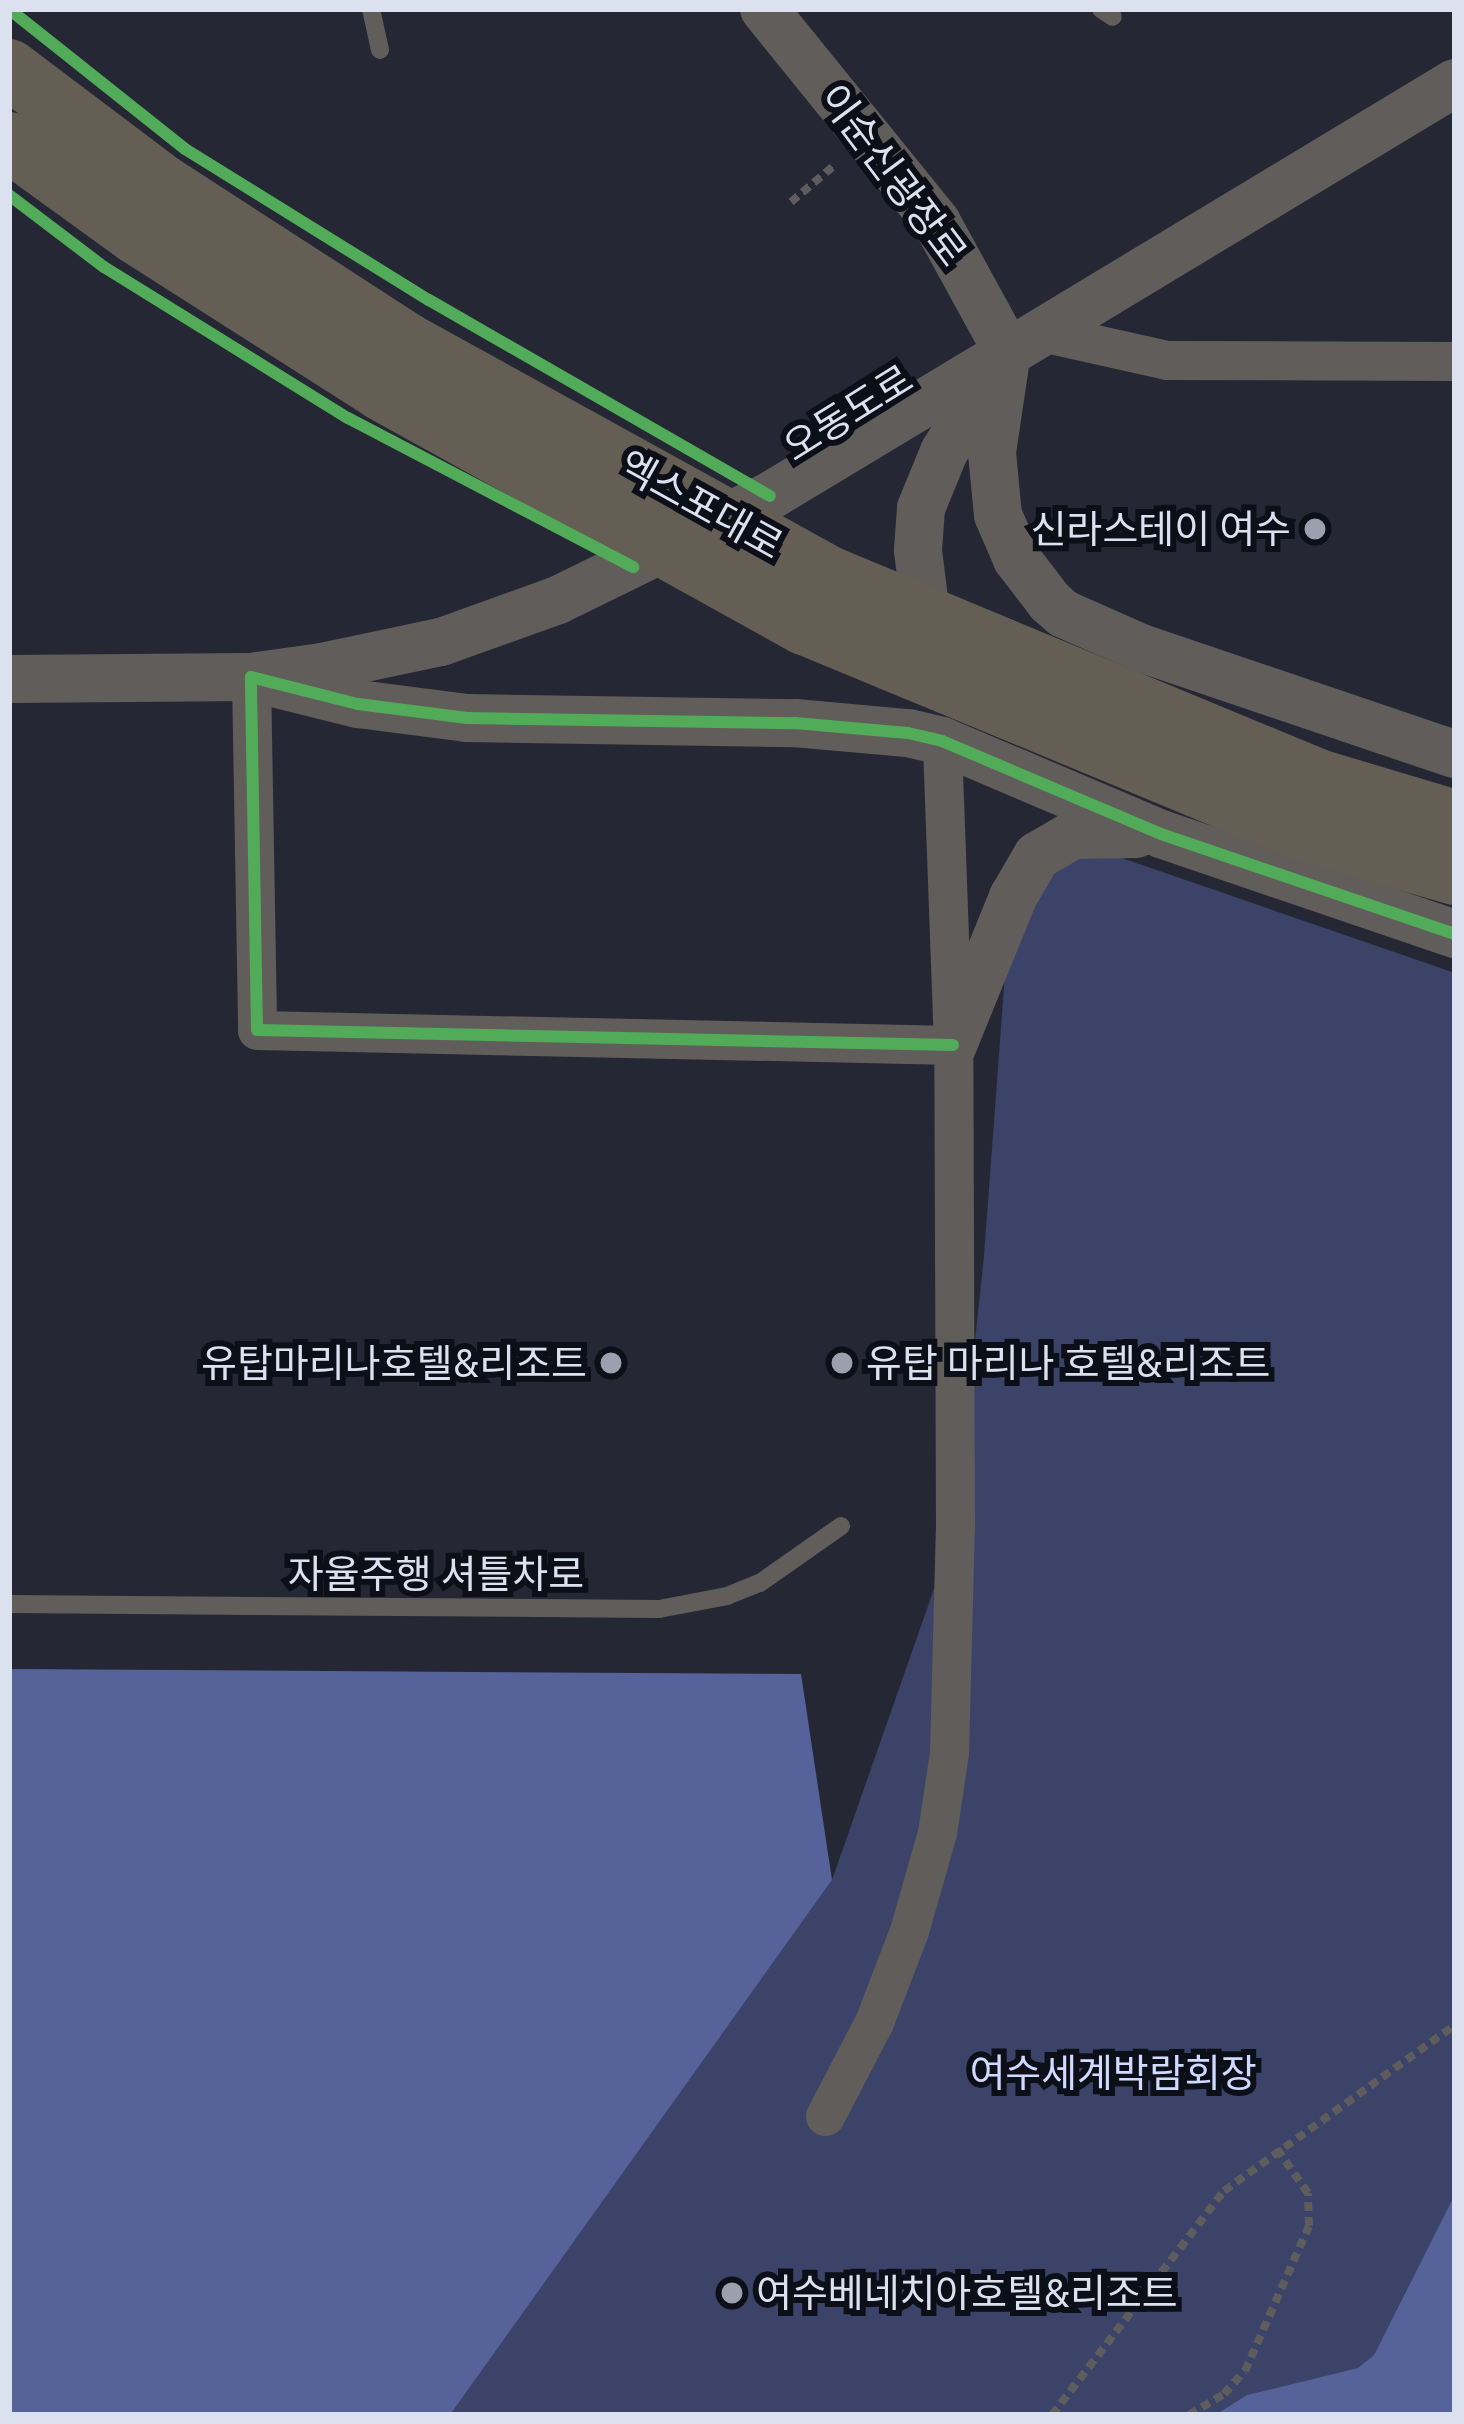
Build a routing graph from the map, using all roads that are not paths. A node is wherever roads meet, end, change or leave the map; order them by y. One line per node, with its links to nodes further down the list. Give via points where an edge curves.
1 (371, 9): 3 (lane)
2 (764, 9): 8 (street, 이순신광장로, via 938,223)
3 (380, 50)
4 (9, 69): 7 (main road, 엑스포대로)
5 (1455, 82): 8 (street, 오동도로)
6 (9, 142): 7 (main road, 엑스포대로)
7 (150, 209): 14 (main road, 엑스포대로, bridge, via 829,576 1318,779); 16 (main road, 엑스포대로, bridge, via 382,391 805,625 1300,830)
8 (1022, 341): 9 (street, via 1167,360); 10 (street, 오동도로, via 770,496 558,601 407,651); 12 (street, 오동도로, via 944,452 917,529); 13 (street, via 992,453 998,515 1050,602 1141,648)
9 (1455, 361)
10 (251, 676): 11 (street, 오동도로); 12 (street, via 358,704 467,718 854,725); 20 (street, via 257,1030)
11 (9, 679)
12 (942, 742): 15 (street); 20 (street)
13 (1452, 756)
14 (1455, 820)
15 (1161, 834): 18 (street); 20 (street, via 1073,835 1037,856)
16 (1455, 875)
17 (1455, 896): 18 (street)
18 (1393, 916): 19 (street)
19 (1455, 934)
20 (953, 1045): 23 (street, via 954,1640 945,1787 891,1982)
21 (841, 1526): 22 (lane, 자율주행 셔틀차로, via 760,1582 658,1609)
22 (9, 1604)
23 (825, 2116)

